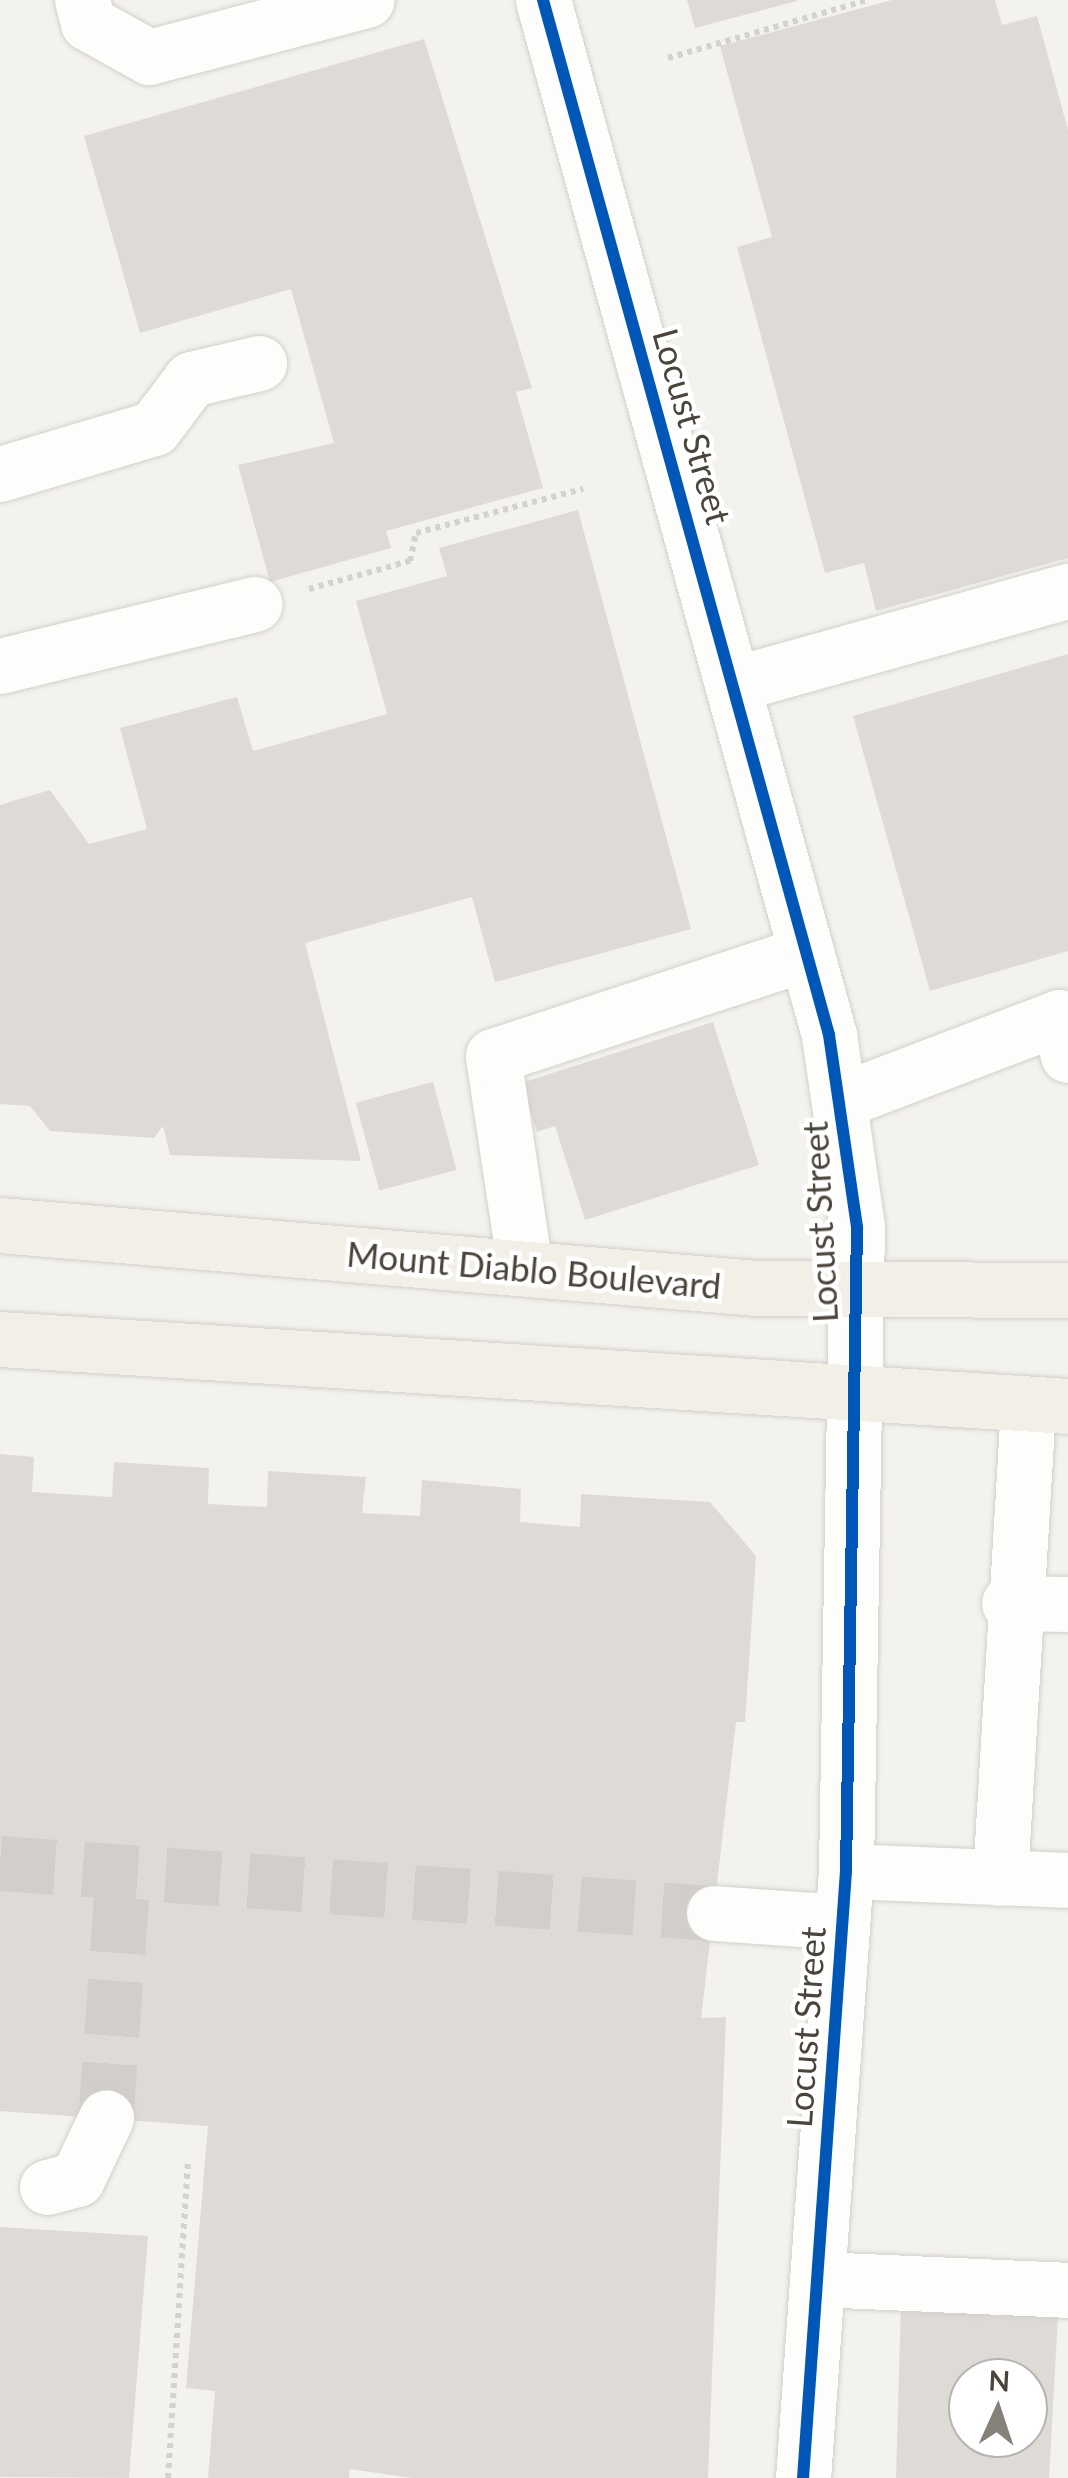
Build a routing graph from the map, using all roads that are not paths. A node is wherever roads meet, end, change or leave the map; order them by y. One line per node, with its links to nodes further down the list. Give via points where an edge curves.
1 (82, 0): 2 (street, via 88,23 150,58)
2 (368, 0)
3 (543, 0): 9 (street, Locust Street)
4 (259, 363): 5 (street, via 191,379 154,428)
5 (0, 474)
6 (1068, 591): 9 (street)
7 (255, 604): 8 (street)
8 (0, 666)
9 (734, 684): 10 (street, Locust Street)
10 (806, 953): 12 (street, Locust Street); 14 (street, via 493,1056)
11 (1068, 1055): 12 (street, via 1059,1016)
12 (842, 1100): 16 (street, Locust Street)
13 (0, 1225): 14 (main road, Mount Diablo Boulevard)
14 (525, 1268): 16 (main road, Mount Diablo Boulevard)
15 (1068, 1290): 16 (main road, Mount Diablo Boulevard)
16 (860, 1292): 18 (street, Locust Street)
17 (0, 1338): 18 (main road)
18 (852, 1390): 19 (main road); 24 (street, Locust Street)
19 (1048, 1405): 20 (street)
20 (1009, 1603): 21 (street); 22 (street)
21 (1068, 1604)
22 (1000, 1878): 23 (street); 24 (street)
23 (1068, 1880)
24 (844, 1896): 25 (street); 28 (street, Locust Street)
25 (714, 1913)
26 (106, 2118): 27 (street, via 77,2180)
27 (47, 2187)
28 (818, 2279): 29 (street); 30 (street, Locust Street)
29 (1068, 2290)
30 (803, 2478)

